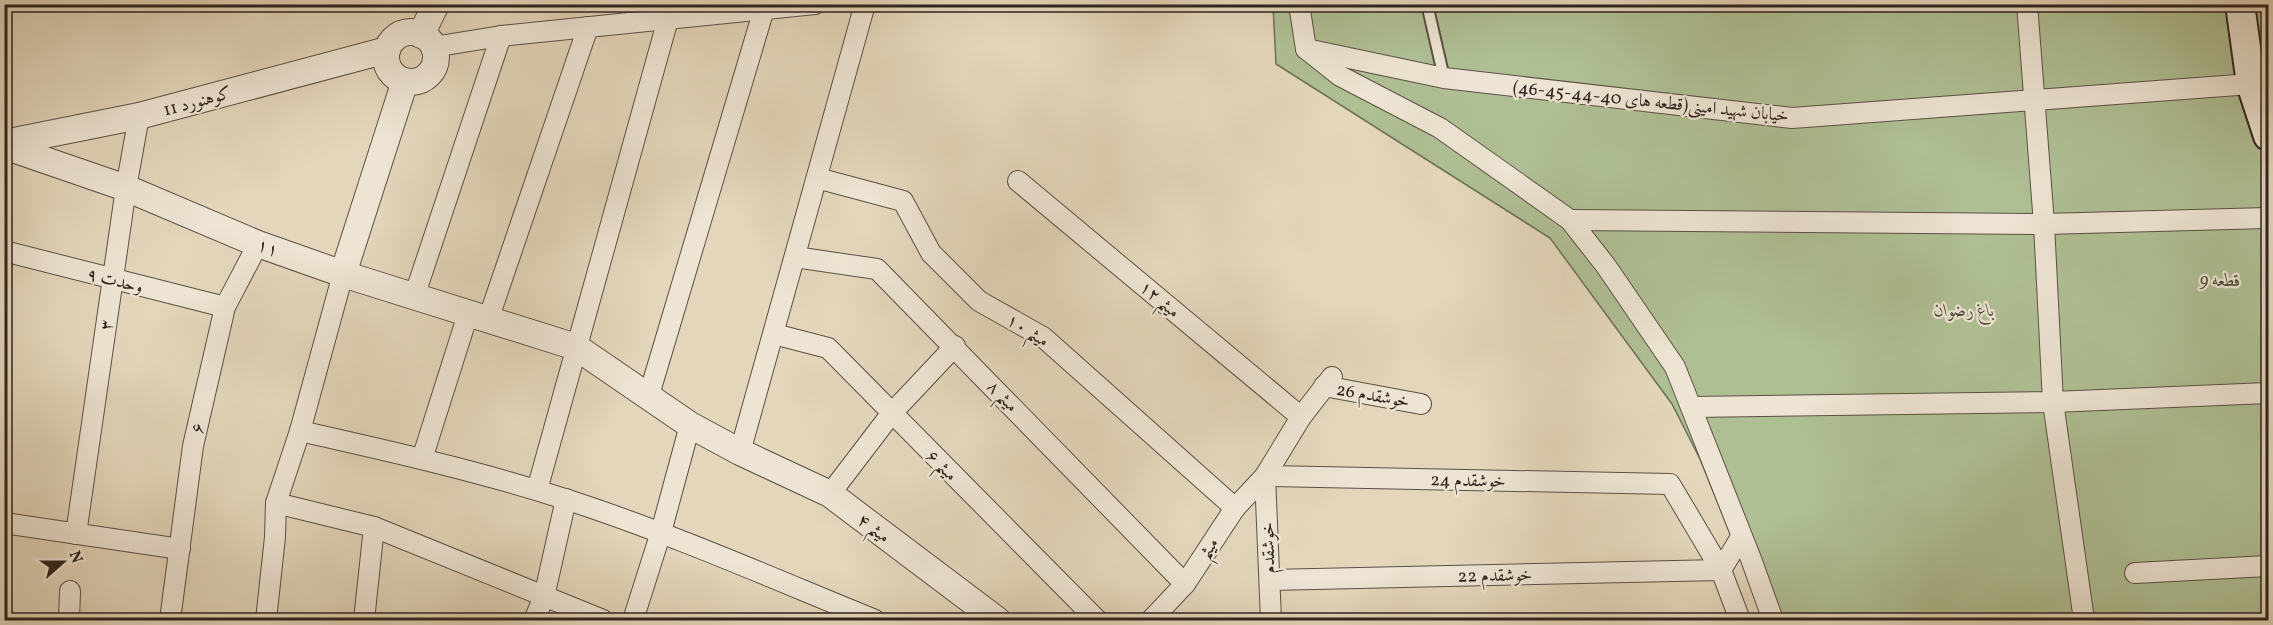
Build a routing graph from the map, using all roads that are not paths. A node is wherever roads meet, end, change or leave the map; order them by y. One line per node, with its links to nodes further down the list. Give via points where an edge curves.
1 (436, 4): 12 (street)
2 (815, 4): 8 (street)
3 (865, 4): 22 (street)
4 (1299, 4): 13 (street)
5 (1427, 4): 15 (lane)
6 (2027, 4): 18 (street)
7 (2240, 4): 17 (main road)
8 (764, 9): 9 (street); 41 (street)
9 (668, 19): 10 (street); 37 (street)
10 (588, 27): 11 (street); 35 (street)
11 (501, 36): 12 (street); 33 (street)
12 (427, 41): 14 (street, via 405,33 391,42); 16 (street, via 435,63 427,76)
13 (1306, 49): 15 (street, خیابان شهید امینی(قطعه های 40-44-45-46)); 26 (street, via 1340,76 1440,128)
14 (387, 50): 16 (street, via 392,73); 19 (street, کوهنورد 11)
15 (1444, 78): 18 (street, خیابان شهید امینی(قطعه های 40-44-45-46), via 1792,118)
16 (405, 81): 31 (street)
17 (2251, 84): 18 (street, خیابان شهید امینی(قطعه های 40-44-45-46)); 20 (main road)
18 (2036, 101): 27 (street)
19 (139, 116): 21 (street, کوهنورد 11); 24 (street, ۳)
20 (2268, 136)
21 (4, 144): 24 (street, ۱۱)
22 (817, 178): 30 (street); 56 (street, ۱۰ میثم, via 903,201 931,254 979,301 1043,337)
23 (1018, 181): 46 (street, ۱۲ میثم)
24 (126, 188): 28 (street, ۱۱); 32 (street, ۳)
25 (2268, 218): 27 (street)
26 (1570, 220): 27 (street); 44 (street, via 1675,368)
27 (2044, 224): 42 (street)
28 (258, 244): 31 (street, ۱۱); 34 (street, ۶)
29 (4, 251): 32 (street, ۹ وحدت)
30 (795, 257): 36 (street); 38 (street, ۸ میثم, via 877,269)
31 (343, 274): 33 (street, ۱۱); 48 (street)
32 (113, 280): 34 (street, ۹ وحدت); 60 (street, ۳)
33 (414, 297): 35 (street, ۱۱)
34 (225, 307): 62 (street, ۶, via 193,446)
35 (478, 317): 37 (street, ۱۱); 50 (street)
36 (774, 334): 45 (street, ۶ میثم, via 828,348); 49 (street)
37 (576, 346): 41 (street, ۴ میثم); 52 (street)
38 (955, 346): 45 (street); 67 (street, ۸ میثم)
39 (1328, 382): 43 (street, خوشقدم 26); 46 (street, میثم)
40 (2268, 393): 42 (street)
41 (649, 395): 47 (street, ۴ میثم)
42 (2053, 402): 44 (street); 84 (street)
43 (1421, 404)
44 (1692, 407): 61 (street)
45 (891, 414): 53 (street); 79 (street, ۶ میثم)
46 (1301, 417): 51 (street, میثم)
47 (690, 425): 49 (street, ۴ میثم); 59 (street)
48 (300, 431): 50 (street); 55 (street)
49 (741, 452): 53 (street, ۴ میثم)
50 (422, 459): 52 (street)
51 (1266, 476): 56 (street, میثم); 64 (street, خوشقدم 24, via 1670,484); 66 (street, خوشقدم)
52 (537, 490): 54 (street)
53 (830, 494): 78 (street, ۴ میثم)
54 (566, 499): 59 (street); 69 (street)
55 (276, 502): 58 (street); 72 (street)
56 (1235, 508): 67 (street, میثم)
57 (4, 523): 60 (street)
58 (374, 527): 69 (street); 73 (street)
59 (661, 532): 76 (street); 77 (street)
60 (76, 534): 62 (street)
61 (1742, 537): 64 (street); 83 (street)
62 (180, 549): 71 (street, ۶)
63 (2268, 566): 65 (street)
64 (1720, 570): 66 (street, خوشقدم 22); 82 (street)
65 (2135, 573)
66 (1269, 580): 81 (street, خوشقدم)
67 (1185, 584): 80 (street, میثم)
68 (70, 591): 70 (street)
69 (544, 597): 74 (street); 75 (street)
70 (69, 621)
71 (170, 621)
72 (266, 621)
73 (364, 621)
74 (534, 621)
75 (603, 621)
76 (633, 621)
77 (874, 621)
78 (997, 621)
79 (1097, 621)
80 (1150, 621)
81 (1271, 621)
82 (1740, 621)
83 (1773, 621)
84 (2084, 621)

